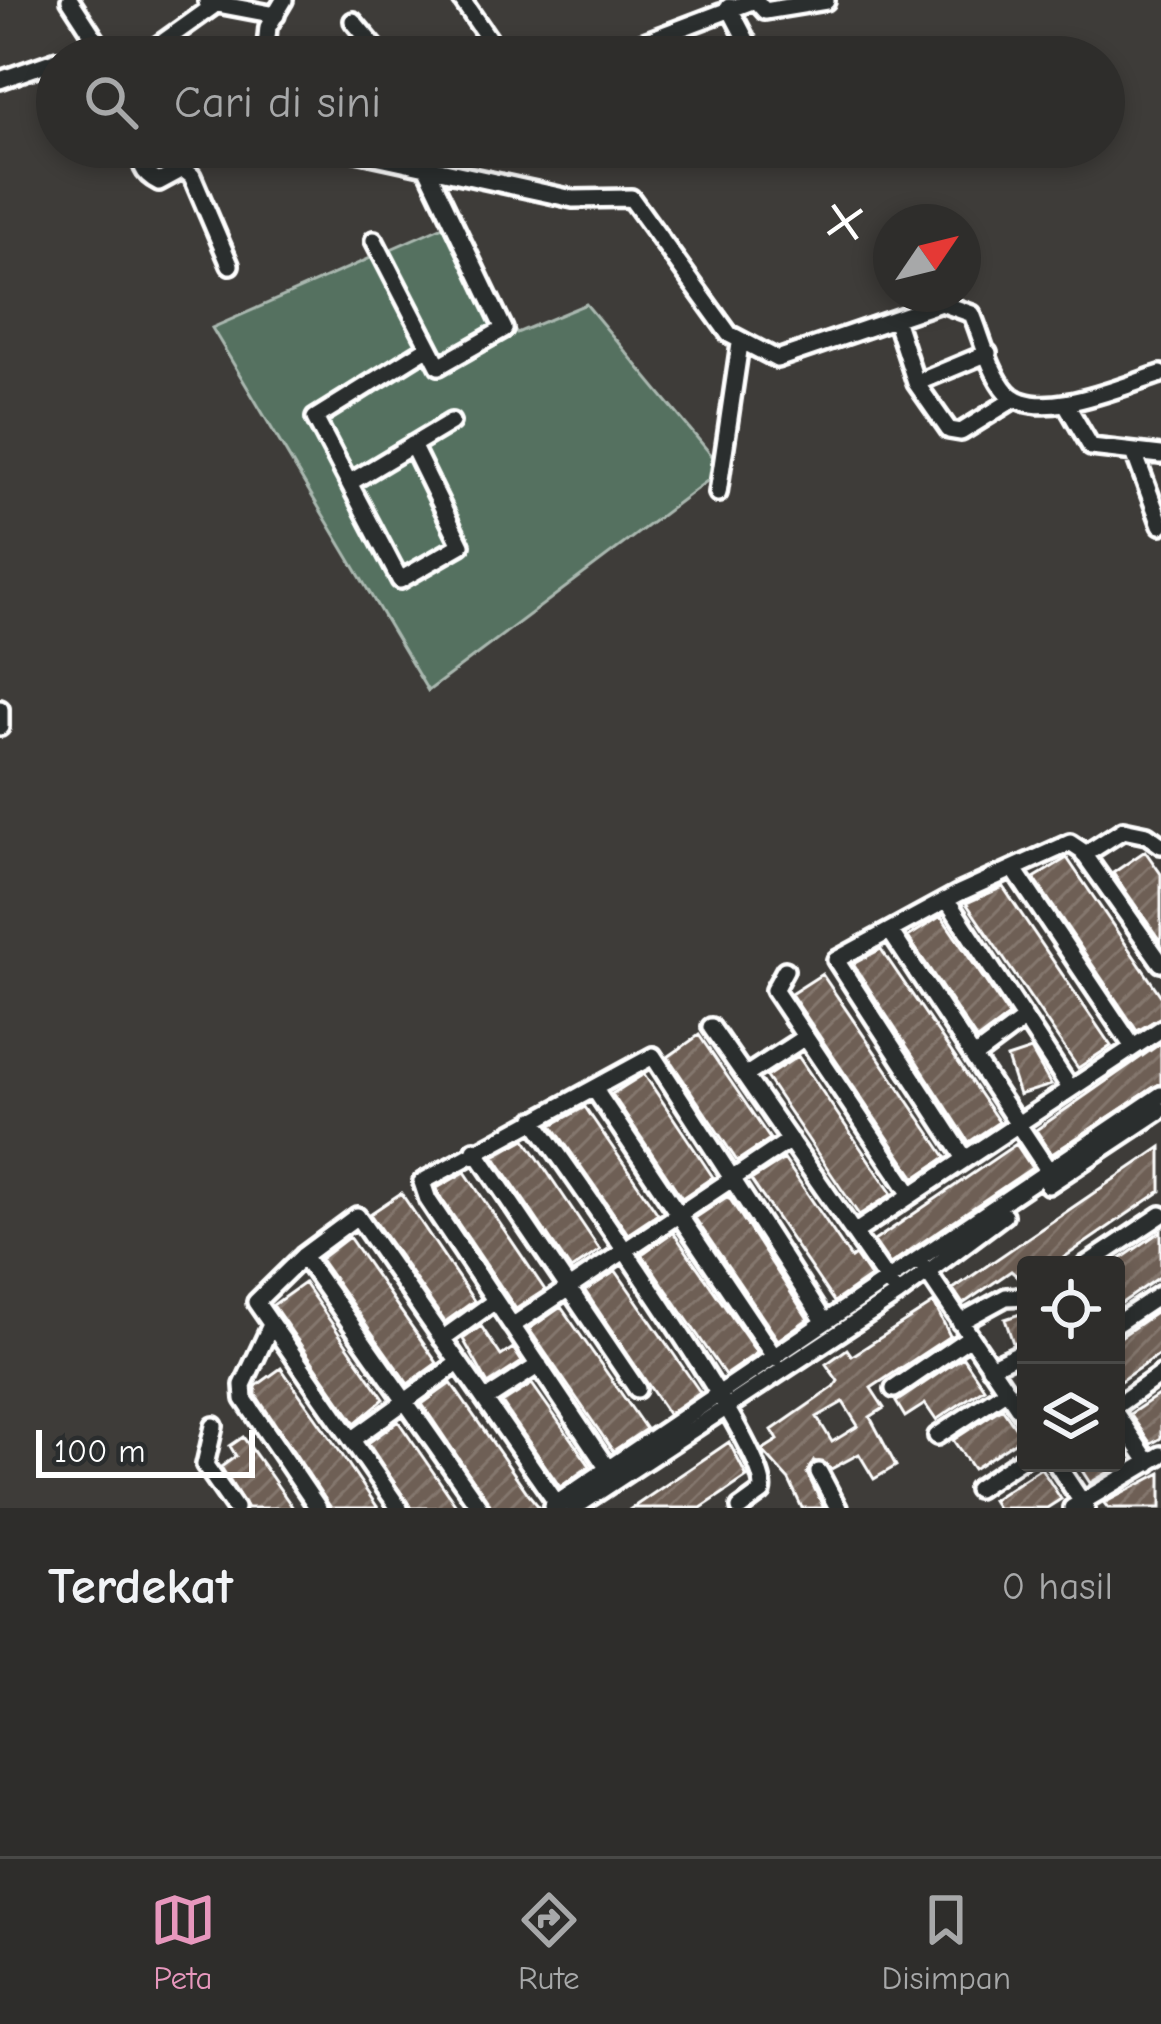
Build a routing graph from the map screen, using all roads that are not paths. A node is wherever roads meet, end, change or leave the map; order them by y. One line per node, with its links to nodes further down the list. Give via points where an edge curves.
1 (70, 0): 10 (street)
2 (462, 0): 14 (street)
3 (755, 0): 4 (street, via 765,11); 7 (street)
4 (826, 1)
5 (208, 3): 6 (street); 11 (street)
6 (280, 7): 12 (street)
7 (729, 7): 9 (street); 15 (street)
8 (353, 21): 13 (street)
9 (660, 35)
10 (93, 36)
11 (168, 36)
12 (271, 36)
13 (366, 36)
14 (487, 36)
15 (744, 36)
16 (36, 67): 17 (street)
17 (0, 80)
18 (141, 168): 22 (street, via 159,182 183,170 192,176)
19 (427, 168): 25 (street, via 505,328 440,366)
20 (432, 168): 24 (street, via 573,199 631,198)
21 (374, 240): 25 (street)
22 (230, 265)
23 (895, 319): 24 (street, via 777,359); 26 (street, via 958,305 972,314); 28 (street)
24 (740, 344): 36 (street)
25 (429, 346): 35 (street, via 315,418)
26 (988, 353): 28 (street); 29 (street)
27 (1161, 374): 30 (street)
28 (916, 383): 29 (street, via 943,424 961,432)
29 (1014, 399): 30 (street)
30 (1066, 404): 34 (street, via 1091,447)
31 (451, 422): 32 (street)
32 (412, 446): 35 (street); 35 (street, via 461,545 400,580)
33 (1161, 454): 34 (street)
34 (1135, 455): 37 (street)
35 (350, 483)
36 (718, 494)
37 (1161, 525)
38 (0, 709): 39 (street)
39 (0, 727)
40 (1161, 845): 41 (street, via 1124,830)
41 (1084, 855): 42 (street, via 1070,843); 45 (street)
42 (1015, 871): 43 (street); 51 (street)
43 (946, 900): 44 (street); 47 (street)
44 (890, 932): 52 (street); 62 (street, via 835,965)
45 (1161, 963)
46 (785, 970): 50 (street, via 774,990)
47 (1025, 1019): 52 (street); 54 (street)
48 (711, 1028): 53 (street)
49 (1161, 1029): 51 (street)
50 (805, 1036): 53 (street); 65 (street)
51 (1133, 1047): 54 (street)
52 (974, 1057): 59 (street)
53 (745, 1076): 60 (street)
54 (1070, 1088): 59 (street)
55 (595, 1090): 58 (street); 64 (street, via 653,1056); 66 (street)
56 (1161, 1095): 63 (street)
57 (1161, 1111): 63 (street)
58 (534, 1120): 61 (street); 69 (street)
59 (1017, 1123): 62 (street); 63 (street)
60 (790, 1140): 64 (street); 68 (street)
61 (475, 1150): 74 (street); 77 (street, via 421,1188)
62 (964, 1157): 65 (street)
63 (1053, 1176): 72 (street)
64 (736, 1177): 66 (street); 79 (street)
65 (910, 1193): 68 (street)
66 (680, 1215): 69 (street); 85 (street)
67 (1161, 1215): 71 (street)
68 (854, 1233): 73 (street)
69 (626, 1253): 74 (street); 95 (street)
70 (303, 1256): 80 (street, via 257,1297); 83 (street, via 360,1217); 93 (street)
71 (1100, 1256)
72 (924, 1266): 73 (street); 82 (street)
73 (893, 1288): 79 (street); 95 (street)
74 (568, 1290): 81 (street); 90 (street)
75 (1161, 1294): 78 (street)
76 (1017, 1296): 82 (street)
77 (495, 1301): 81 (street); 83 (street)
78 (1125, 1318)
79 (824, 1321): 85 (street)
80 (271, 1324): 101 (street); 111 (street, via 244,1399)
81 (512, 1326): 87 (street)
82 (965, 1329): 88 (street); 91 (street)
83 (442, 1339): 86 (street)
84 (1017, 1355): 88 (street)
85 (776, 1358): 95 (street)
86 (458, 1363): 93 (street); 94 (street)
87 (539, 1366): 94 (street); 104 (street)
88 (990, 1367): 92 (street)
89 (1161, 1374): 96 (street)
90 (637, 1389)
91 (894, 1389)
92 (1007, 1390): 97 (street); 100 (street)
93 (404, 1400): 101 (street); 113 (street)
94 (485, 1400): 109 (street)
95 (724, 1403): 104 (street); 109 (street); 114 (street, via 766,1483)
96 (1125, 1403)
97 (1017, 1405)
98 (1125, 1421): 102 (street)
99 (214, 1426): 110 (street, via 205,1465)
100 (937, 1436)
101 (353, 1439): 112 (street)
102 (1155, 1459): 108 (street)
103 (1017, 1462): 107 (street)
104 (608, 1469): 109 (street)
105 (819, 1472): 115 (street)
106 (1061, 1472): 108 (street)
107 (977, 1489)
108 (1080, 1506)
109 (560, 1507)
110 (235, 1508)
111 (318, 1508)
112 (399, 1508)
113 (480, 1508)
114 (740, 1508)
115 (838, 1508)

